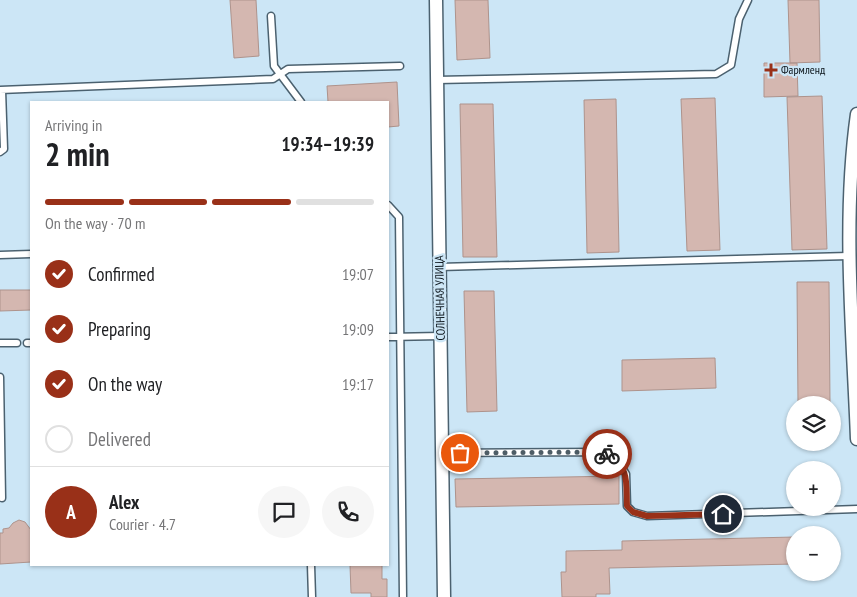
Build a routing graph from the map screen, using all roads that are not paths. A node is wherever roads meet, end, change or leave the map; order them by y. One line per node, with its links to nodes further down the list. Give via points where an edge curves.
1 (436, 0): 6 (street, СОЛНЕЧНАЯ УЛИЦА)
2 (748, 0): 6 (lane, via 739,19 731,65 716,74)
3 (271, 16): 5 (lane, via 274,66)
4 (400, 66): 5 (lane, via 288,69)
5 (280, 75): 7 (lane, via 273,79); 8 (lane)
6 (437, 80): 15 (street, СОЛНЕЧНАЯ УЛИЦА)
7 (1, 90): 10 (lane, via 4,149)
8 (300, 101)
9 (857, 114): 14 (street, via 852,146)
10 (0, 152)
11 (389, 205): 18 (lane, via 398,217)
12 (30, 254): 13 (lane)
13 (0, 255)
14 (849, 256): 15 (lane); 21 (street)
15 (440, 268): 16 (street, СОЛНЕЧНАЯ УЛИЦА)
16 (440, 336): 18 (lane); 24 (street, СОЛНЕЧНАЯ УЛИЦА)
17 (389, 337): 18 (lane)
18 (401, 337): 29 (lane)
19 (0, 343): 20 (lane)
20 (17, 343)
21 (855, 352): 23 (street)
22 (0, 377): 25 (lane)
23 (857, 439)
24 (442, 453): 26 (lane, via 603,452 618,461 626,474 627,506 633,512 647,516); 30 (street, СОЛНЕЧНАЯ УЛИЦА)
25 (2, 498)
26 (857, 510)
27 (311, 566): 28 (lane)
28 (312, 597)
29 (403, 597)
30 (444, 597)

